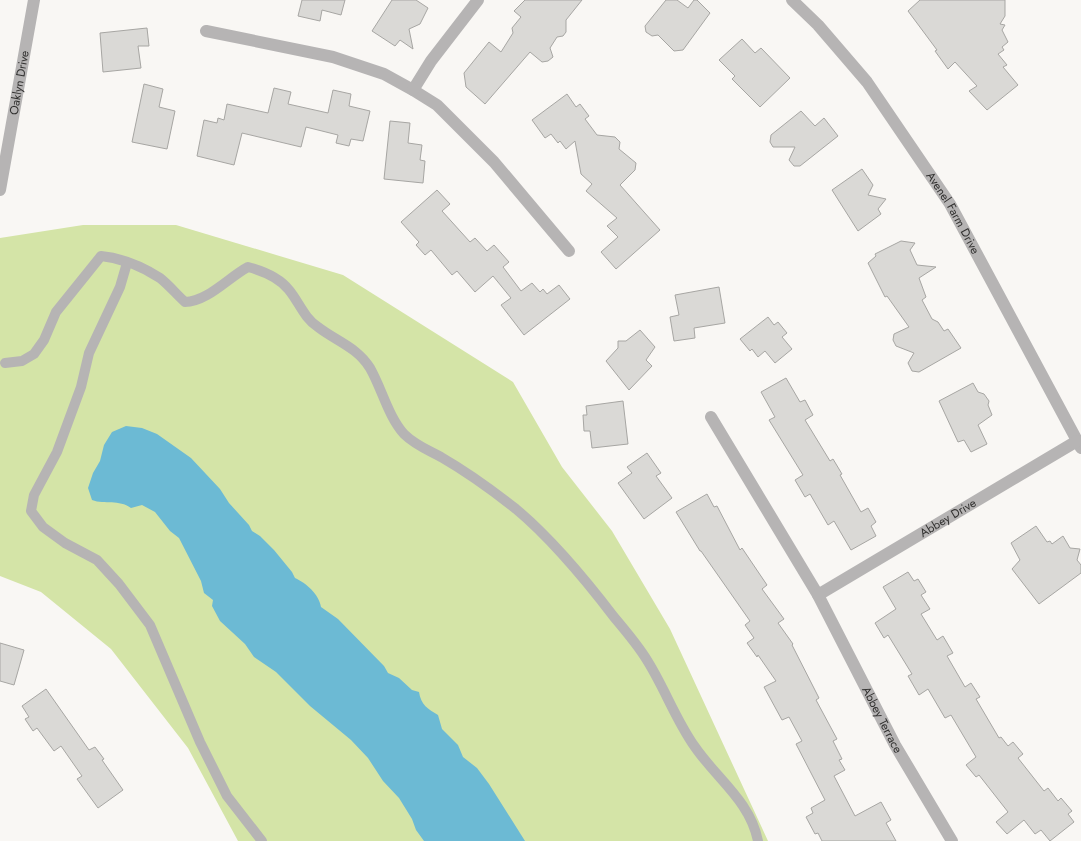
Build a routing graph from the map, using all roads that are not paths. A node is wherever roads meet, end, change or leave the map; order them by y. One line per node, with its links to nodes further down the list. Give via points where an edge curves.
1 (34, 0): 6 (street, Oaklyn Drive)
2 (478, 0): 5 (street, via 431,61)
3 (792, 0): 11 (street, Avenel Farm Drive, via 818,25 867,82 950,204)
4 (206, 31): 5 (street, via 333,57 384,74)
5 (413, 90): 7 (street, via 437,105 494,162)
6 (0, 190)
7 (569, 251)
8 (127, 263): 9 (lane, via 118,258 101,256 56,312 44,340 34,354 22,361); 13 (lane, via 120,287 89,353 82,387 58,452 34,495 31,511 43,527 65,543 97,560 150,625 200,742 227,796); 14 (lane, via 161,279 185,302 194,302 248,267 276,278 289,289 317,327 354,349 369,366 393,417 404,434 417,445 441,457 490,489 517,510 575,569 646,658 694,746 749,815)
9 (5, 363)
10 (711, 417): 12 (street, Abbey Terrace)
11 (1079, 444): 12 (street, Abbey Drive)
12 (818, 595): 15 (street, Abbey Terrace, via 895,745)
13 (262, 841)
14 (758, 841)
15 (952, 841)

